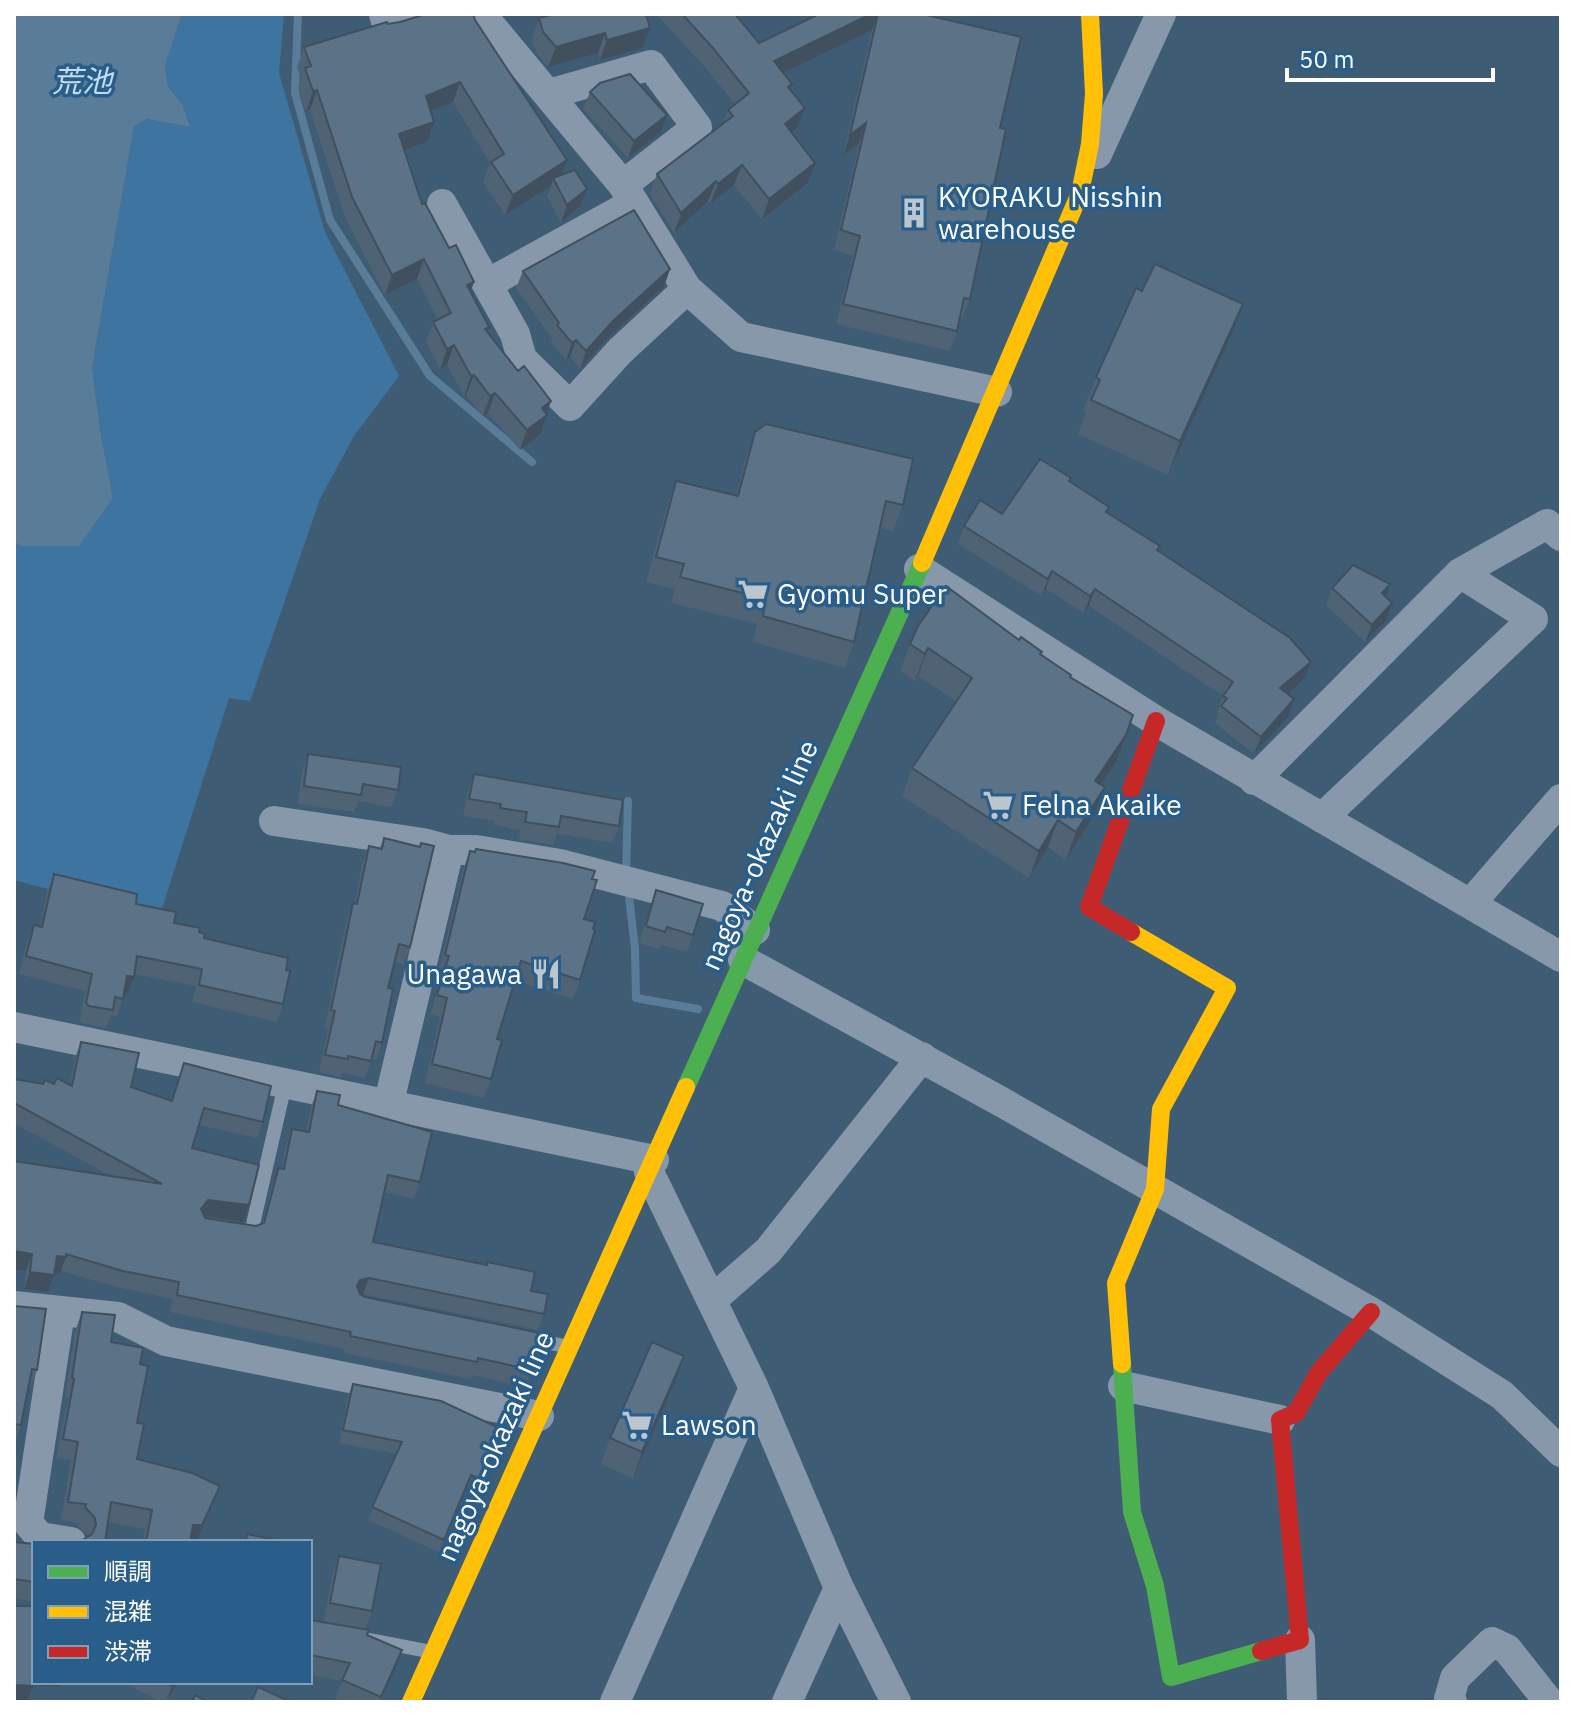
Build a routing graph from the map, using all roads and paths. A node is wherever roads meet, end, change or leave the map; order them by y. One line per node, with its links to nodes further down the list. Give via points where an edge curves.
1 (384, 14): 2 (street, via 387,25)
2 (423, 14)
3 (481, 14): 6 (street)
4 (1090, 14): 7 (main road, nagoya-okazaki line, via 1094,94)
5 (1161, 14): 7 (street)
6 (549, 94): 8 (street); 8 (street, via 651,65 697,127)
7 (1080, 193): 12 (main road, nagoya-okazaki line)
8 (628, 194): 10 (street); 11 (street)
9 (442, 204): 10 (street)
10 (487, 284): 11 (street, via 515,334 522,359 570,406)
11 (687, 289): 12 (street, via 741,337)
12 (997, 392): 14 (main road, nagoya-okazaki line)
13 (1561, 536): 15 (street, via 1547,524)
14 (919, 569): 16 (street); 23 (main road, nagoya-okazaki line)
15 (1460, 573): 17 (street); 19 (street, via 1533,619)
16 (1156, 721): 17 (street); 31 (main road, via 1089,907 1227,988 1161,1109)
17 (1254, 780): 19 (street)
18 (1561, 799): 22 (street)
19 (1322, 818): 22 (street)
20 (274, 821): 21 (street)
21 (449, 850): 23 (street, via 560,864 639,883 722,906); 29 (street)
22 (1471, 903): 24 (street)
23 (755, 930): 25 (main road, nagoya-okazaki line)
24 (1561, 957)
25 (743, 960): 27 (street); 30 (main road, nagoya-okazaki line)
26 (14, 1027): 28 (street)
27 (922, 1057): 31 (street); 33 (street, via 768,1251)
28 (287, 1078): 29 (street); 32 (lane, via 251,1233)
29 (388, 1106): 30 (street)
30 (651, 1166): 33 (street); 38 (main road, nagoya-okazaki line)
31 (1155, 1189): 36 (street); 39 (main road, via 1116,1283)
32 (221, 1228)
33 (712, 1300): 40 (street)
34 (14, 1306): 35 (street)
35 (60, 1312): 41 (street, via 118,1317 166,1341); 44 (street)
36 (1371, 1312): 42 (main road, via 1319,1372 1296,1413); 43 (street, via 1502,1395)
37 (510, 1335): 38 (lane)
38 (570, 1347): 41 (main road, nagoya-okazaki line)
39 (1123, 1386): 42 (street); 50 (main road, via 1132,1512 1155,1586)
40 (754, 1388): 46 (street); 52 (street)
41 (539, 1416): 49 (main road, nagoya-okazaki line)
42 (1280, 1420): 48 (main road)
43 (1561, 1452)
44 (21, 1522): 45 (street, via 40,1537)
45 (59, 1540)
46 (839, 1588): 53 (street); 54 (street)
47 (356, 1637): 49 (lane)
48 (1300, 1640): 50 (main road); 55 (street)
49 (433, 1652): 51 (main road, nagoya-okazaki line)
50 (1176, 1689)
51 (416, 1701)
52 (615, 1702)
53 (787, 1702)
54 (896, 1702)
55 (1302, 1702)
56 (1452, 1702): 57 (street, via 1455,1678 1492,1642 1507,1649)
57 (1549, 1702)

